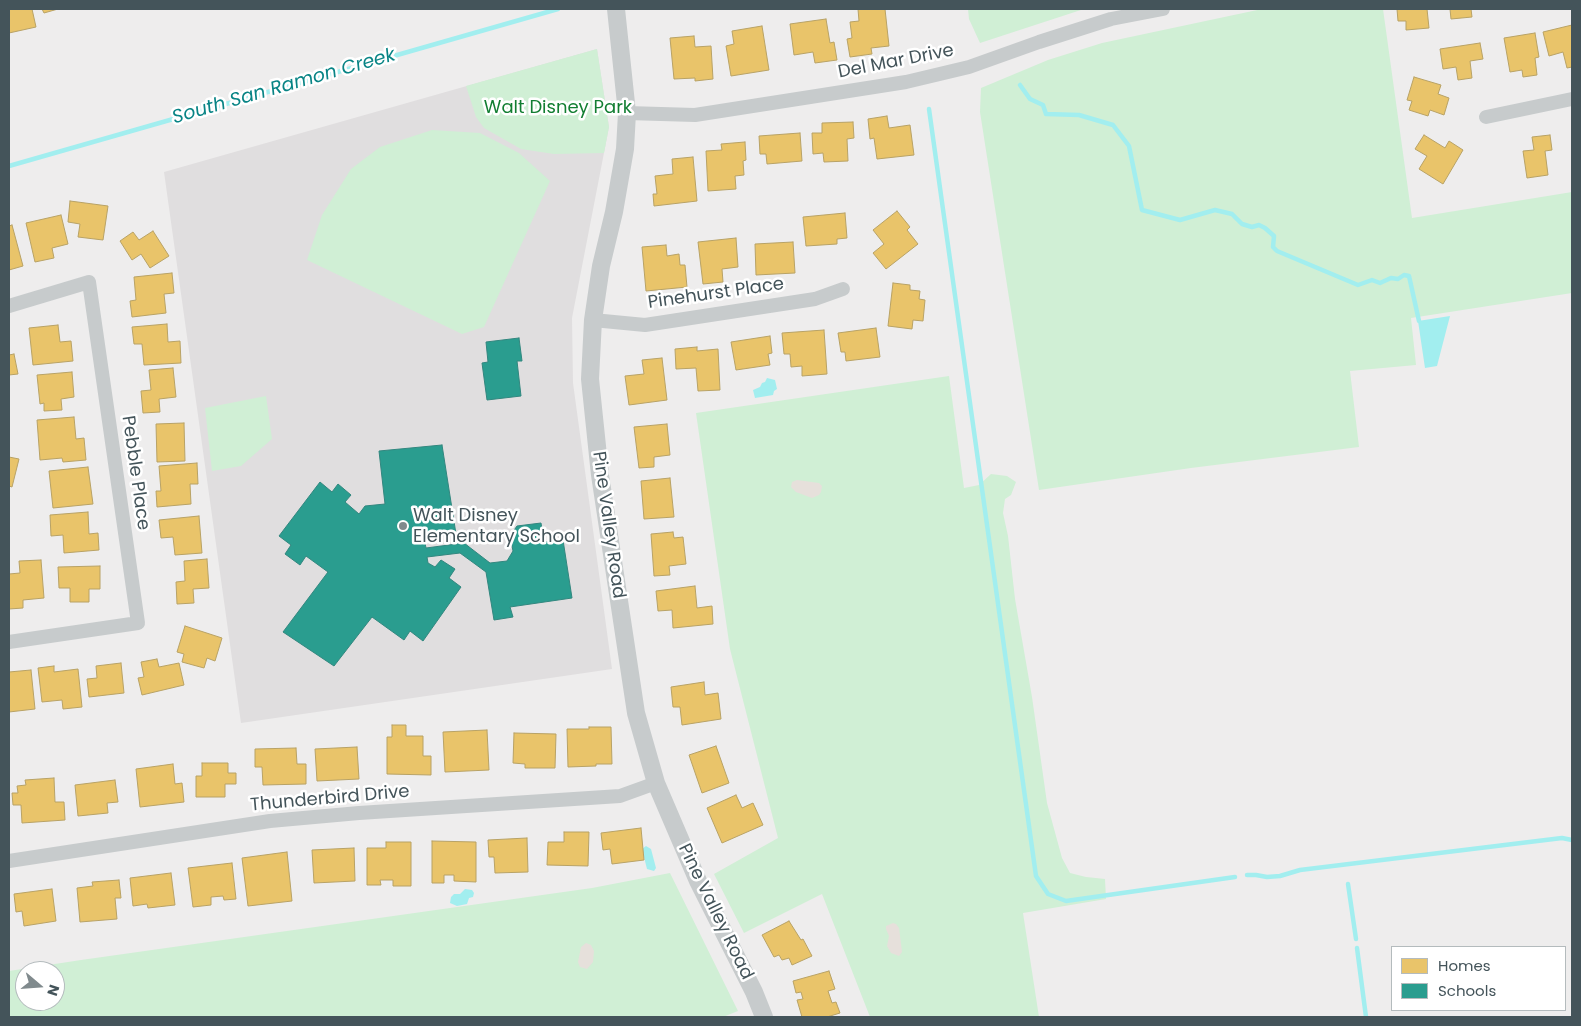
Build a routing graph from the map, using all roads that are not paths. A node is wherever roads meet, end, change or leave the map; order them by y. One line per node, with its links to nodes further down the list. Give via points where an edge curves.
1 (1164, 9): 4 (street, Del Mar Drive, via 1111,19 969,67 906,82 695,115)
2 (616, 12): 4 (street, Pine Valley Road)
3 (1572, 99): 5 (street)
4 (628, 113): 8 (street, Pine Valley Road, via 616,203 601,266)
5 (1486, 116)
6 (843, 289): 8 (street, Pinehurst Place, via 815,299 645,325)
7 (9, 306): 9 (street, Pebble Place, via 89,282 138,623)
8 (593, 320): 10 (street, Pine Valley Road, via 590,378 600,475 636,712)
9 (9, 642)
10 (656, 783): 11 (street, Thunderbird Drive, via 620,796 270,821); 12 (street, Pine Valley Road, via 698,880)
11 (9, 861)
12 (764, 1017)

